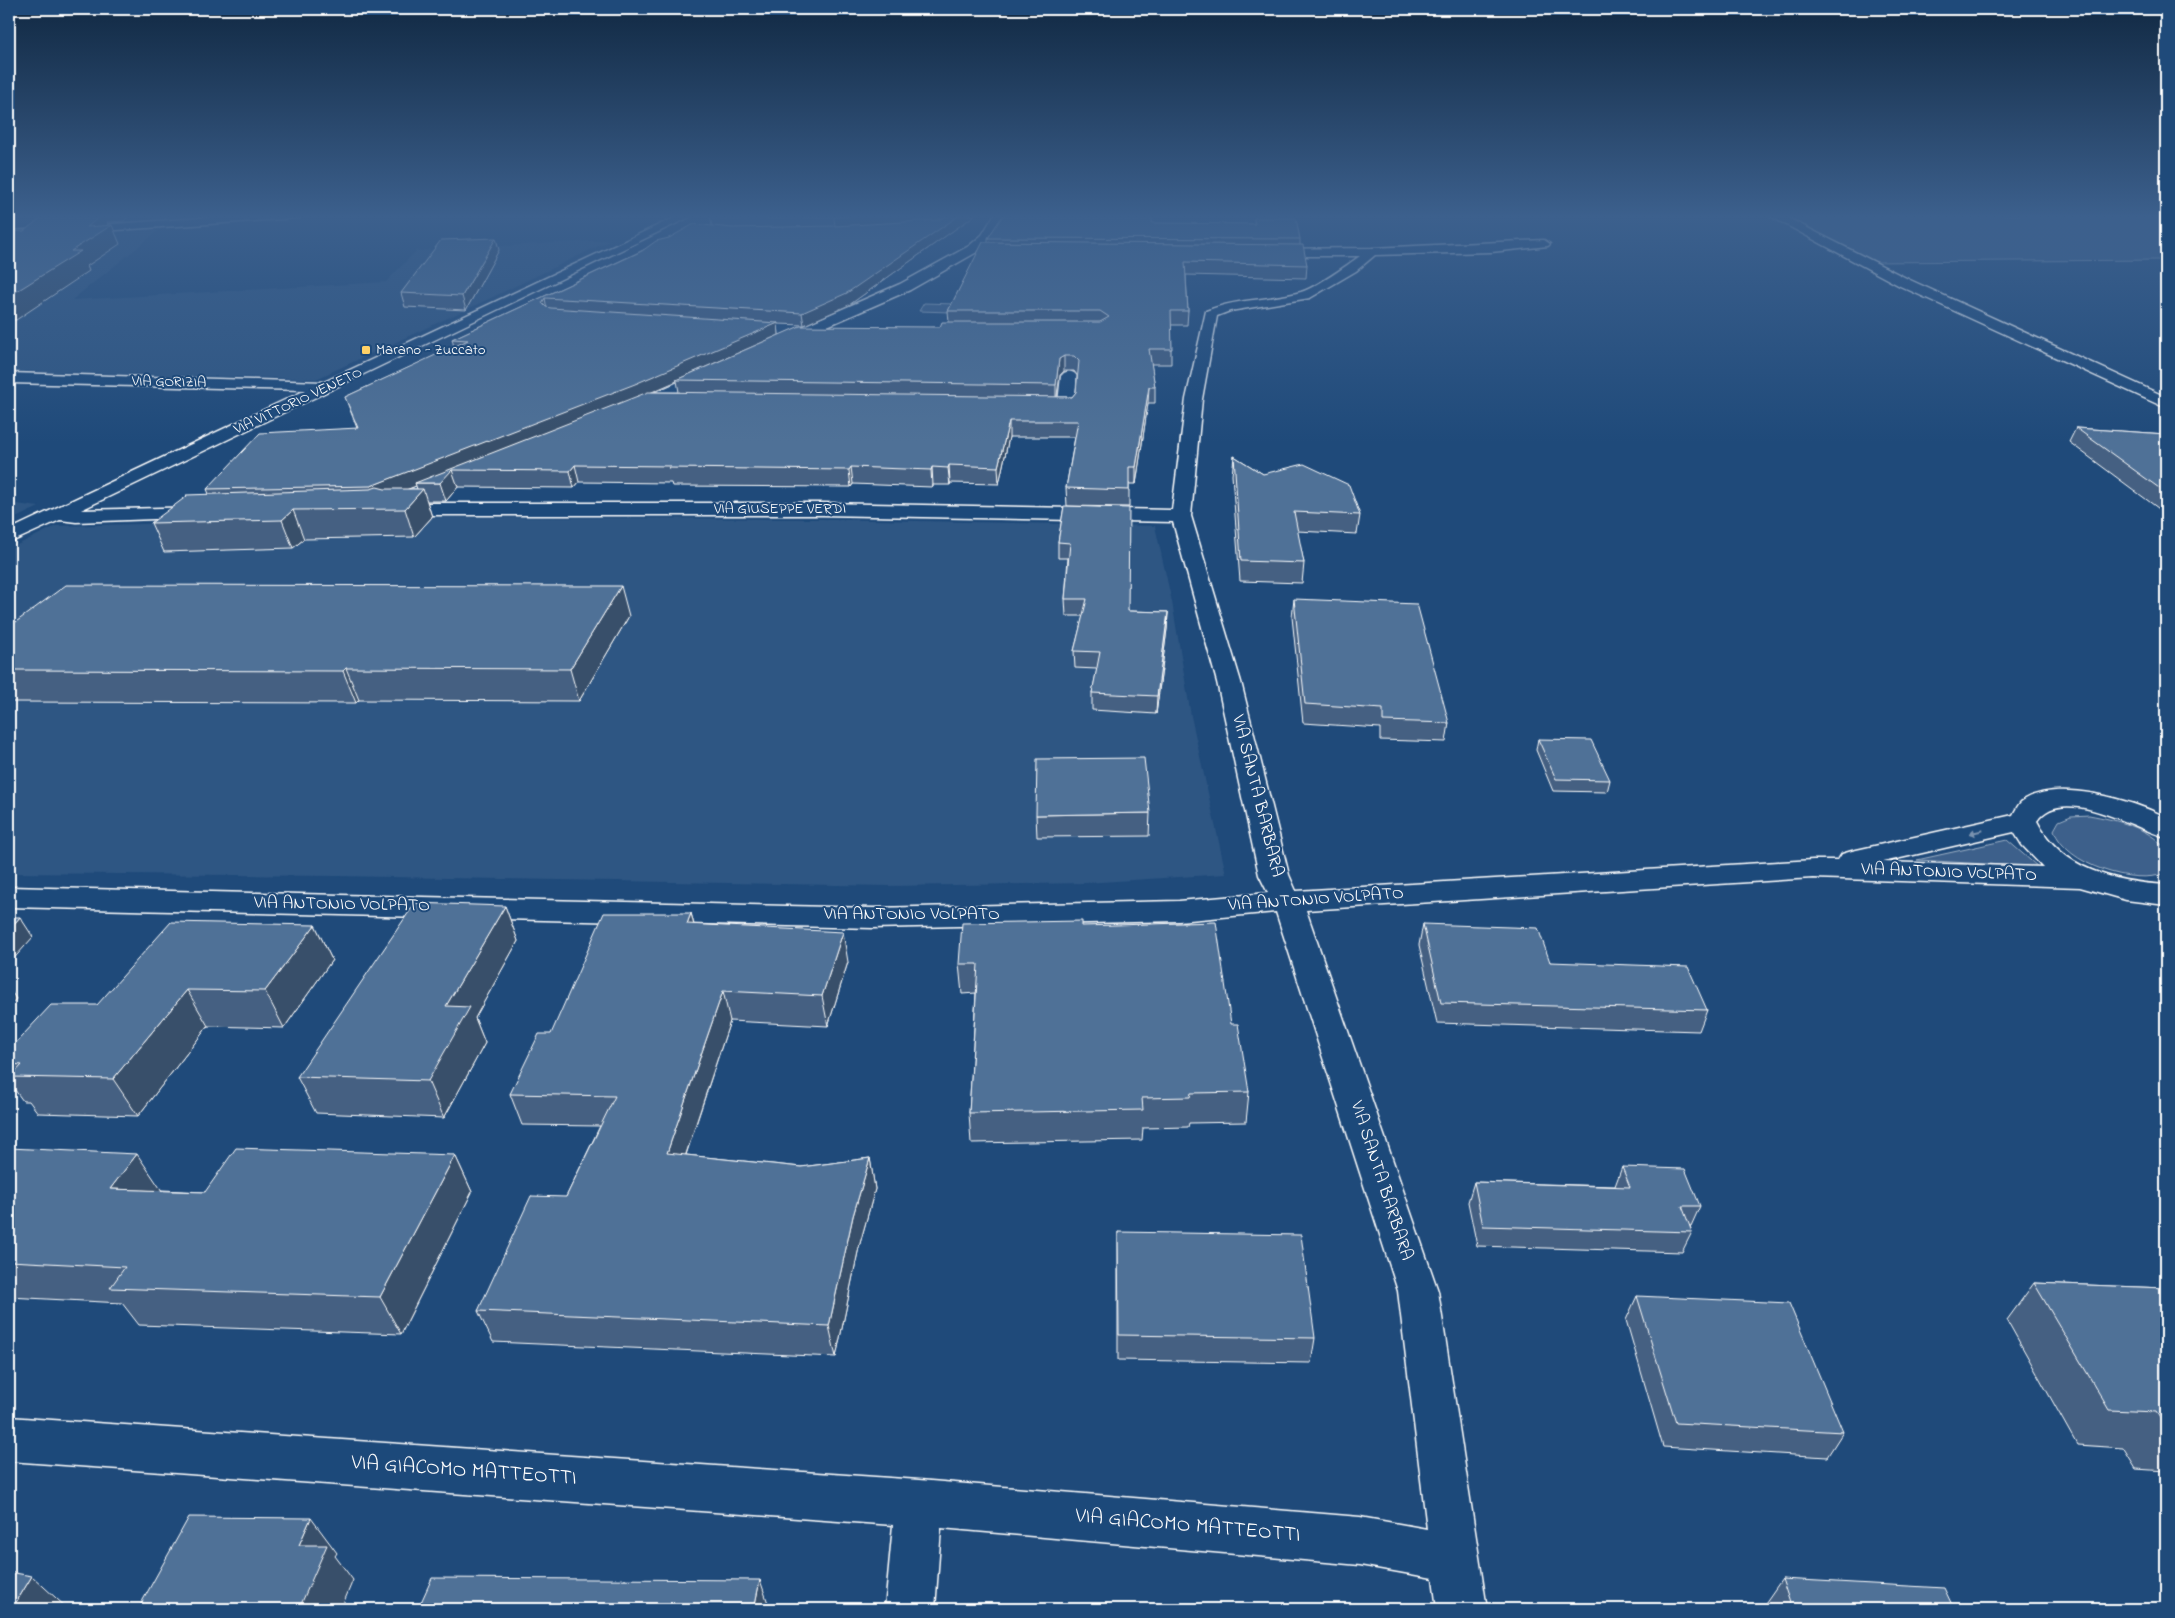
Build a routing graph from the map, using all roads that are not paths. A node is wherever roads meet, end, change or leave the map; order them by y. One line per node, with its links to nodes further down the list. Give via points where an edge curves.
1 (528, 291): 12 (street, VIA VITTORIO VENETO)
2 (898, 291): 6 (street)
3 (1313, 291): 21 (street, VIA SANTA BARBARA, via 1305,295 1227,307 1211,314 1194,399)
4 (1919, 291): 15 (street)
5 (775, 330): 6 (street)
6 (803, 331): 7 (street); 8 (street)
7 (839, 331)
8 (768, 347)
9 (724, 367): 14 (street)
10 (1069, 376): 16 (street, via 1066,408)
11 (9, 378): 12 (street, VIA GORIZIA)
12 (329, 386): 20 (street, VIA VITTORIO VENETO)
13 (687, 402): 14 (street)
14 (645, 403): 17 (street)
15 (2166, 403)
16 (1026, 408)
17 (620, 413)
18 (418, 494): 21 (street, VIA GIUSEPPE VERDI, via 380,509 822,509)
19 (213, 513): 20 (street)
20 (56, 514): 22 (street, VIA VITTORIO VENETO)
21 (1181, 516): 29 (street, VIA SANTA BARBARA, via 1229,682 1274,875)
22 (9, 537)
23 (2023, 821): 24 (street, via 2031,808 2049,800 2077,799 2110,805); 25 (street, VIA ANTONIO VOLPATO, one-way to 25); 26 (street, via 2028,835 2040,850 2059,865)
24 (2159, 821)
25 (1813, 868): 26 (street, VIA ANTONIO VOLPATO); 29 (street, VIA ANTONIO VOLPATO)
26 (2086, 878): 27 (street, via 2116,889)
27 (2166, 895)
28 (9, 897): 29 (street, VIA ANTONIO VOLPATO, via 872,918 1179,911)
29 (1287, 901): 32 (street, VIA SANTA BARBARA, via 1418,1291)
30 (9, 1438): 31 (street, VIA GIACOMO MATTEOTTI)
31 (920, 1503): 32 (street, VIA GIACOMO MATTEOTTI, via 1360,1540); 33 (street)
32 (1456, 1558): 34 (street, VIA SANTA BARBARA)
33 (910, 1609)
34 (1462, 1609)

